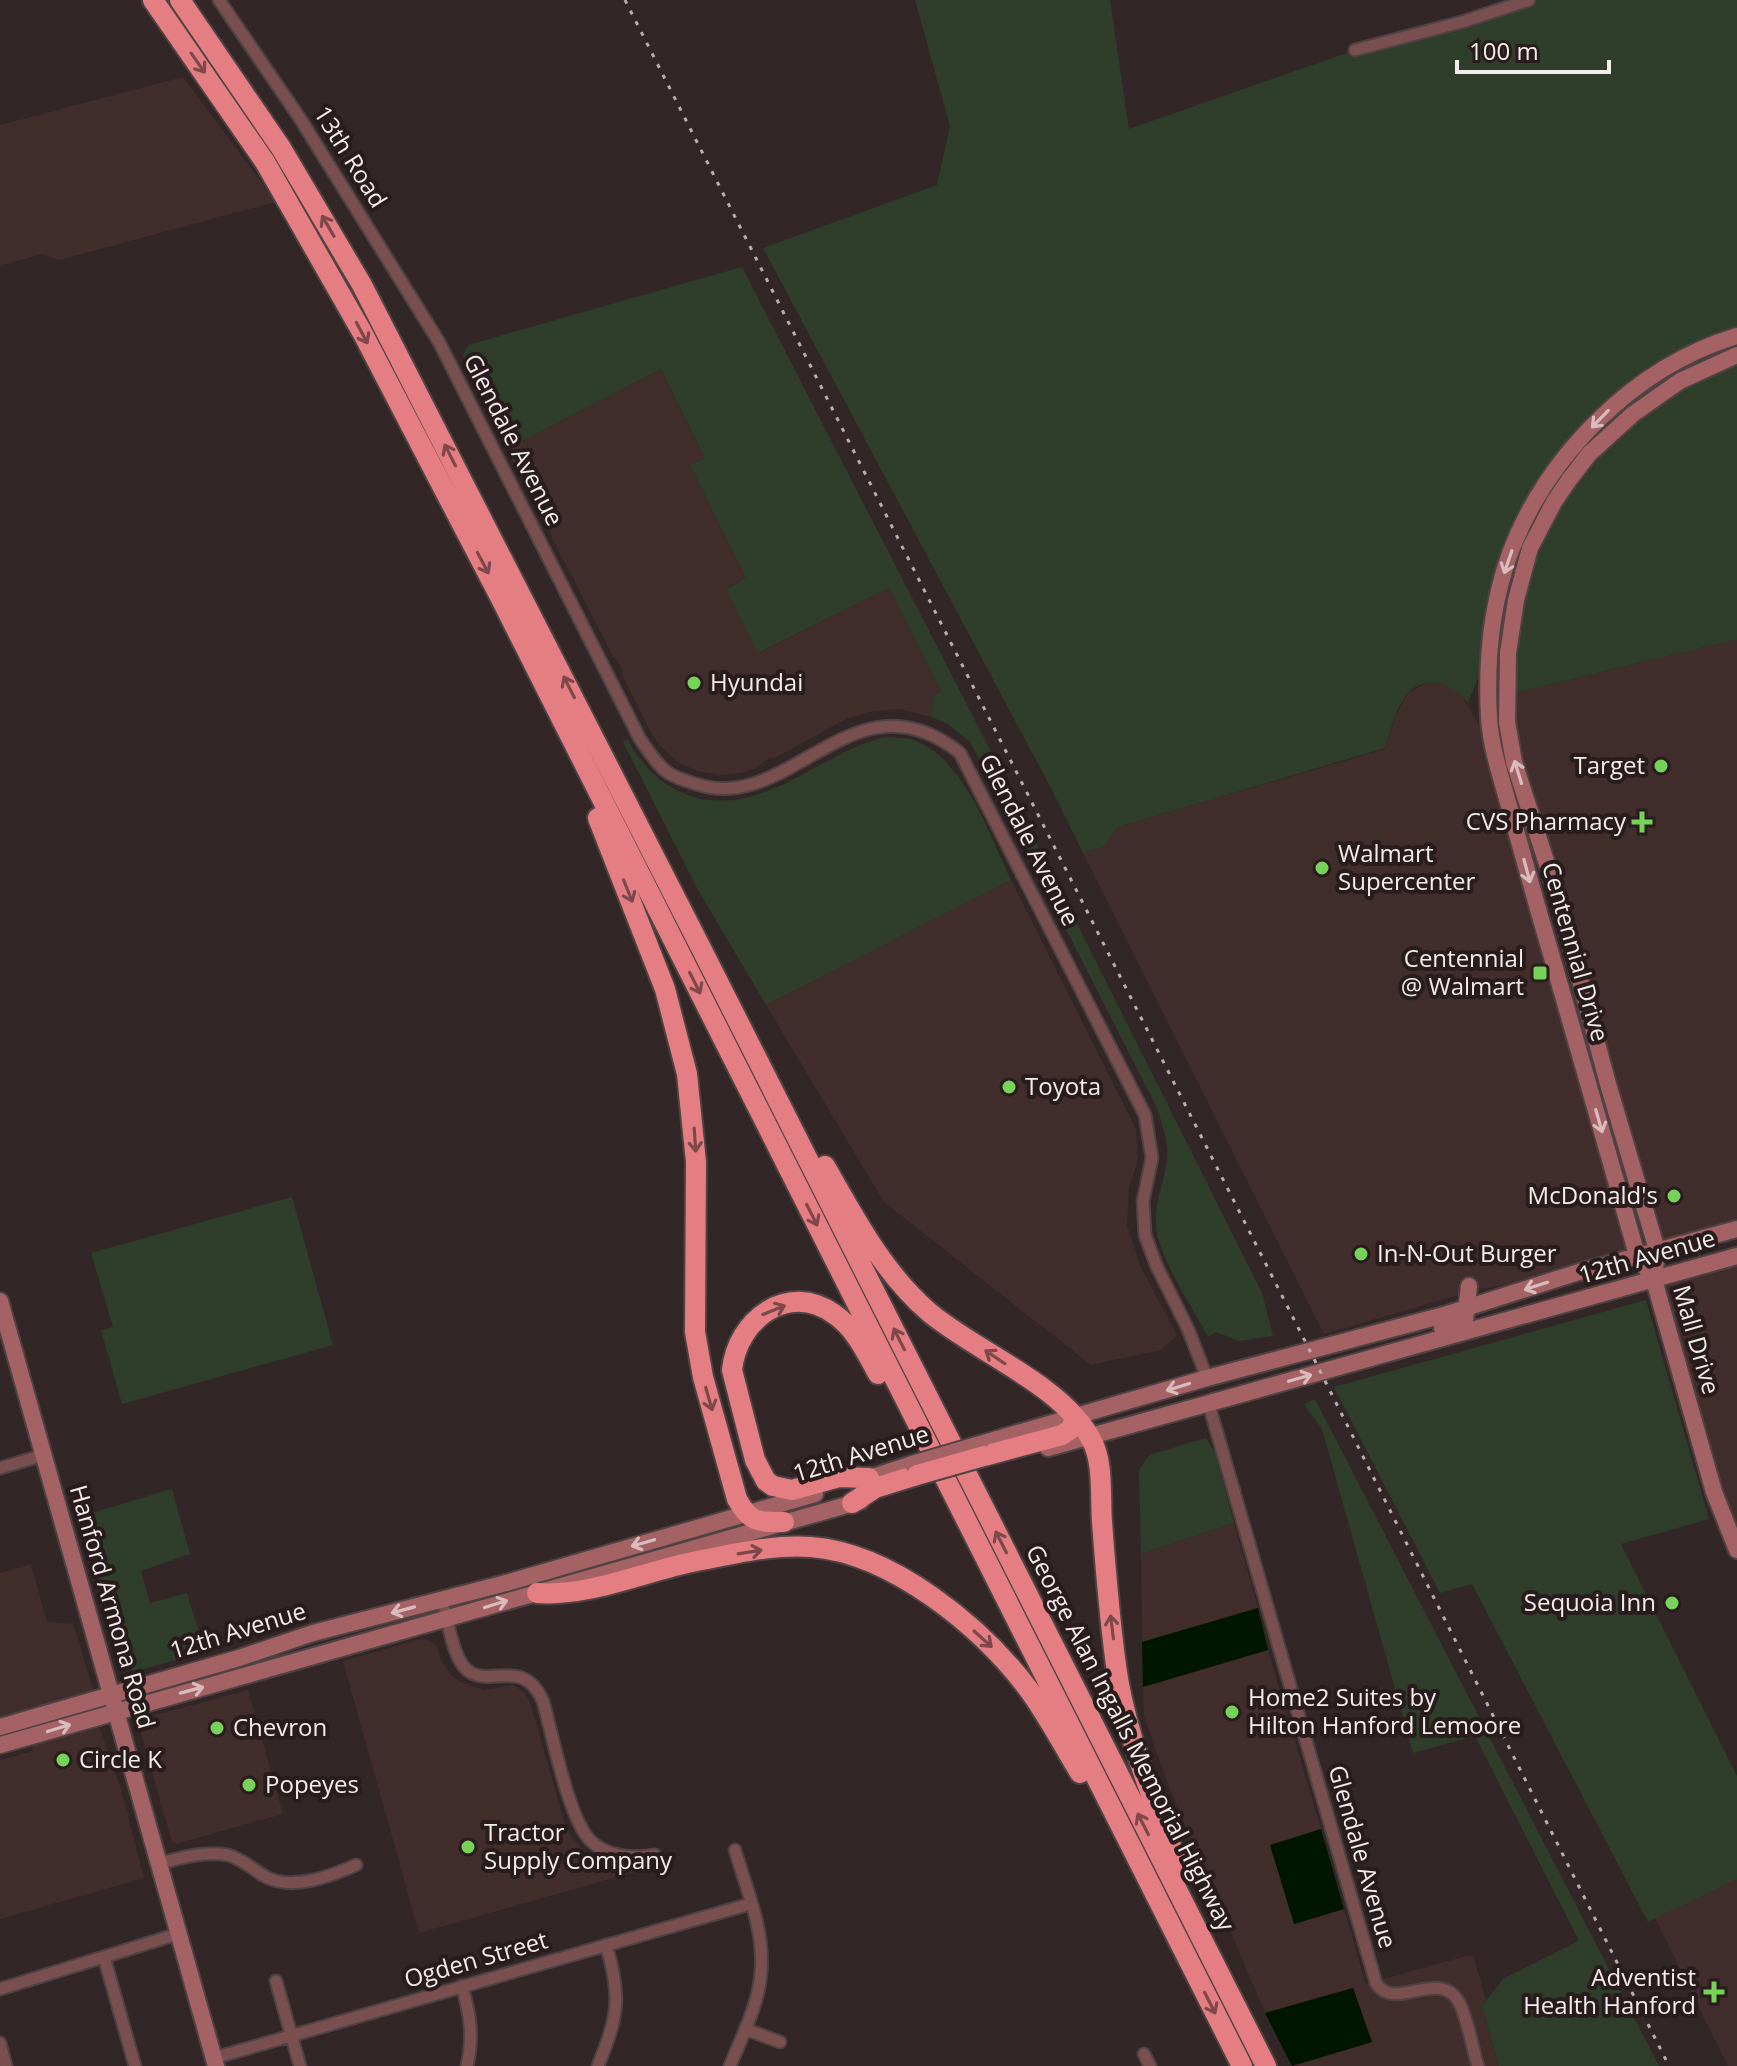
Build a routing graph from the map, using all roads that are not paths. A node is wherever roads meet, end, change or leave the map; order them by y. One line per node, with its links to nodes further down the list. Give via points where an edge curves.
1 (153, 0): 11 (highway, one-way to 11, via 233,113 309,236)
2 (180, 0): 12 (highway, one-way to 2, via 362,285 281,148)
3 (219, 0): 7 (street, 13th Road)
4 (1529, 0): 5 (street)
5 (1355, 50)
6 (1737, 336): 8 (main road, Centennial Drive)
7 (439, 342): 23 (street, Glendale Avenue, via 640,739 667,772 702,787 742,787 847,736 878,727 896,726 934,737 960,753 1145,1115 1152,1158 1143,1201 1145,1235)
8 (1697, 352): 10 (main road, via 1691,362 1637,395); 15 (main road, Centennial Drive, one-way to 15, via 1660,371 1609,410 1541,492 1509,555 1489,660 1493,746)
9 (1737, 355): 10 (main road, Centennial Drive, via 1680,381)
10 (1621, 423): 14 (main road, Centennial Drive, one-way to 10, via 1514,762 1507,722 1508,653 1530,548 1569,480)
11 (559, 714): 32 (highway, one-way to 32); 34 (highway, one-way to 34, via 676,1025 690,1091 696,1162 695,1332 703,1377)
12 (701, 948): 25 (highway, one-way to 12, via 1059,1401 930,1313 888,1268); 53 (highway, George Alan Ingalls Memorial Highway, one-way to 12)
13 (1737, 1229): 14 (main road, 12th Avenue)
14 (1657, 1250): 15 (main road, 12th Avenue); 17 (main road, Mall Drive)
15 (1637, 1255): 17 (main road, Mall Drive); 20 (main road, 12th Avenue, one-way to 20)
16 (1737, 1256): 17 (main road, 12th Avenue)
17 (1654, 1280): 22 (main road, 12th Avenue); 36 (main road, Mall Drive, via 1714,1492)
18 (1469, 1286): 20 (main road)
19 (0, 1301): 27 (main road, Hanford Armona Road)
20 (1468, 1307): 21 (main road, 12th Avenue); 22 (main road, via 1465,1320 1458,1324 1380,1346)
21 (1280, 1359): 23 (main road, 12th Avenue); 24 (main road, via 1266,1378 1221,1390)
22 (1360, 1361): 24 (main road, 12th Avenue, one-way to 22)
23 (1207, 1378): 25 (main road, 12th Avenue, one-way to 25)
24 (1209, 1405): 26 (main road, 12th Avenue); 72 (street, Glendale Avenue, via 1376,1983 1390,1994 1436,1988 1453,1995)
25 (1075, 1418): 26 (highway); 28 (highway, via 1062,1435)
26 (1091, 1438): 28 (main road, 12th Avenue); 53 (highway, one-way to 26, via 1129,1731 1107,1588 1098,1458)
27 (44, 1455): 29 (street); 40 (main road, Hanford Armona Road)
28 (984, 1455): 30 (highway, bridge)
29 (0, 1468)
30 (916, 1474): 31 (main road, 12th Avenue); 33 (highway, via 875,1488)
31 (869, 1478): 32 (highway, one-way to 32, via 839,1477 781,1490 766,1481 732,1370 741,1337 762,1314 807,1303 845,1322 907,1429); 34 (main road, 12th Avenue)
32 (951, 1490): 50 (highway, George Alan Ingalls Memorial Highway)
33 (852, 1503): 35 (main road, 12th Avenue)
34 (745, 1514): 35 (highway, via 752,1520); 38 (main road, 12th Avenue, one-way to 38)
35 (784, 1522): 37 (main road, 12th Avenue)
36 (1737, 1550)
37 (537, 1593): 39 (main road, 12th Avenue, one-way to 37); 50 (highway, one-way to 50, via 564,1595 695,1561 794,1546 853,1555 891,1570 982,1638 1029,1690)
38 (442, 1599): 39 (street); 40 (main road, 12th Avenue, one-way to 40)
39 (447, 1618): 41 (main road, 12th Avenue, one-way to 39); 45 (street, via 466,1669 489,1678 514,1675 537,1688 575,1813 590,1840 616,1855)
40 (112, 1693): 41 (main road, Hanford Armona Road); 42 (main road, 12th Avenue)
41 (117, 1711): 43 (main road, 12th Avenue, one-way to 41); 46 (main road, Hanford Armona Road)
42 (0, 1727)
43 (0, 1745)
44 (735, 1850): 48 (street)
45 (655, 1855)
46 (161, 1863): 47 (street, via 226,1855 269,1878 290,1882); 49 (main road, Hanford Armona Road)
47 (356, 1865)
48 (750, 1904): 51 (street, Ogden Street); 57 (street, via 762,1952 757,1996)
49 (181, 1933): 52 (street); 62 (main road, Hanford Armona Road)
50 (1178, 1940): 70 (highway, George Alan Ingalls Memorial Highway, one-way to 70)
51 (606, 1945): 55 (street, Ogden Street); 67 (street, via 617,2008)
52 (104, 1957): 56 (street); 64 (street)
53 (1217, 1968): 71 (highway, George Alan Ingalls Memorial Highway)
54 (276, 1981): 58 (street)
55 (462, 1986): 58 (street, Ogden Street); 66 (street, via 472,2038)
56 (0, 1989)
57 (745, 2029): 59 (street); 68 (street)
58 (291, 2036): 62 (street, Ogden Street); 65 (street)
59 (780, 2042)
60 (0, 2043): 63 (street)
61 (1144, 2054): 69 (street)
62 (215, 2062)
63 (6, 2066)
64 (135, 2066)
65 (300, 2066)
66 (467, 2066)
67 (598, 2066)
68 (730, 2066)
69 (1150, 2066)
70 (1242, 2066)
71 (1266, 2066)
72 (1478, 2066)

